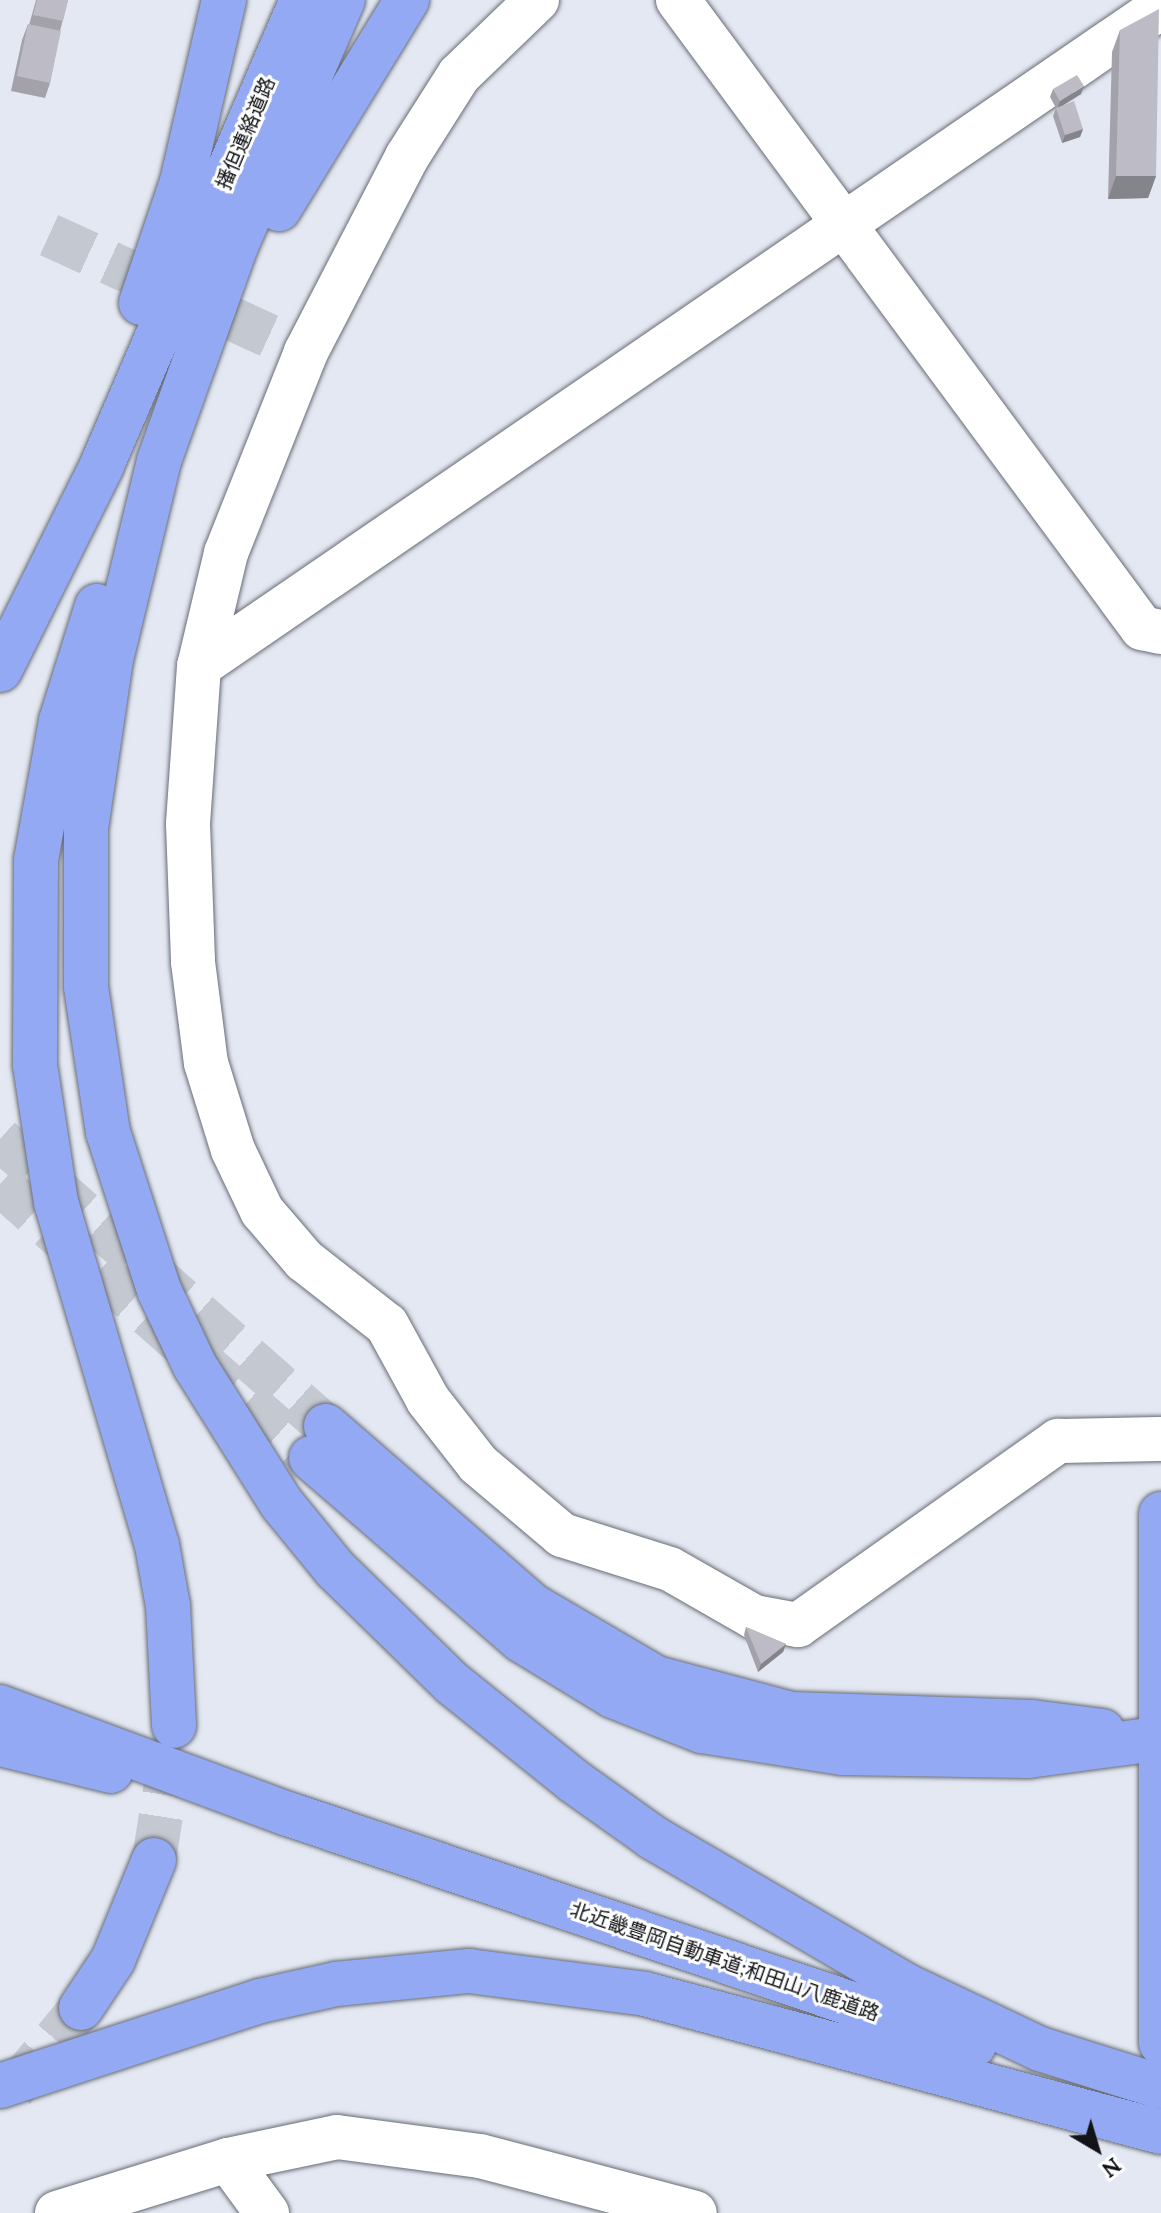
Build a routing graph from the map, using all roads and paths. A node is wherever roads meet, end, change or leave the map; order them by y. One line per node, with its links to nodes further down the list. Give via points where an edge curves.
1 (224, 0): 10 (highway)
2 (302, 0): 10 (highway, 播但連絡道路)
3 (343, 0): 9 (highway, 播但連絡道路)
4 (407, 0): 9 (highway)
5 (537, 0): 14 (street, via 459,75 298,349 226,553)
6 (678, 0): 8 (street)
7 (1161, 7): 8 (street)
8 (849, 225): 11 (street, via 1142,628); 14 (street)
9 (246, 247): 13 (highway); 13 (highway, via 159,461)
10 (174, 260): 12 (highway); 12 (highway, via 87,466)
11 (1161, 632)
12 (4, 638)
13 (98, 654): 19 (highway, via 45,791 36,860 35,1065 56,1202 157,1545 168,1606); 26 (highway, via 85,842 86,987 95,1064 127,1204 159,1290 235,1435 282,1504 390,1627 575,1782)
14 (199, 666): 15 (street, via 188,824 193,962 206,1063 233,1150 262,1211 304,1260 387,1325 428,1400 478,1464 562,1535 670,1569 754,1617 798,1625 1058,1441)
15 (1161, 1439)
16 (319, 1442): 20 (highway, via 521,1640 613,1696 702,1731 842,1753 1028,1756)
17 (1161, 1514): 20 (highway)
18 (0, 1707): 22 (highway, 北近畿豊岡自動車道;和田山八鹿道路)
19 (174, 1726)
20 (1156, 1739): 25 (highway)
21 (0, 1744): 22 (highway, 北近畿豊岡自動車道;和田山八鹿道路)
22 (288, 1814): 26 (highway, 北近畿豊岡自動車道;和田山八鹿道路)
23 (154, 1860): 24 (highway, via 113,1960)
24 (81, 2008)
25 (1161, 2043)
26 (1033, 2069): 27 (highway, via 645,1994 469,1971 336,1984 260,2001); 28 (highway); 29 (highway, 北近畿豊岡自動車道;和田山八鹿道路); 30 (highway)
27 (0, 2086)
28 (1161, 2087)
29 (1161, 2111)
30 (1161, 2132)
31 (228, 2160): 32 (street); 33 (street); 34 (street, via 337,2137 480,2156)
32 (57, 2213)
33 (267, 2213)
34 (695, 2213)

